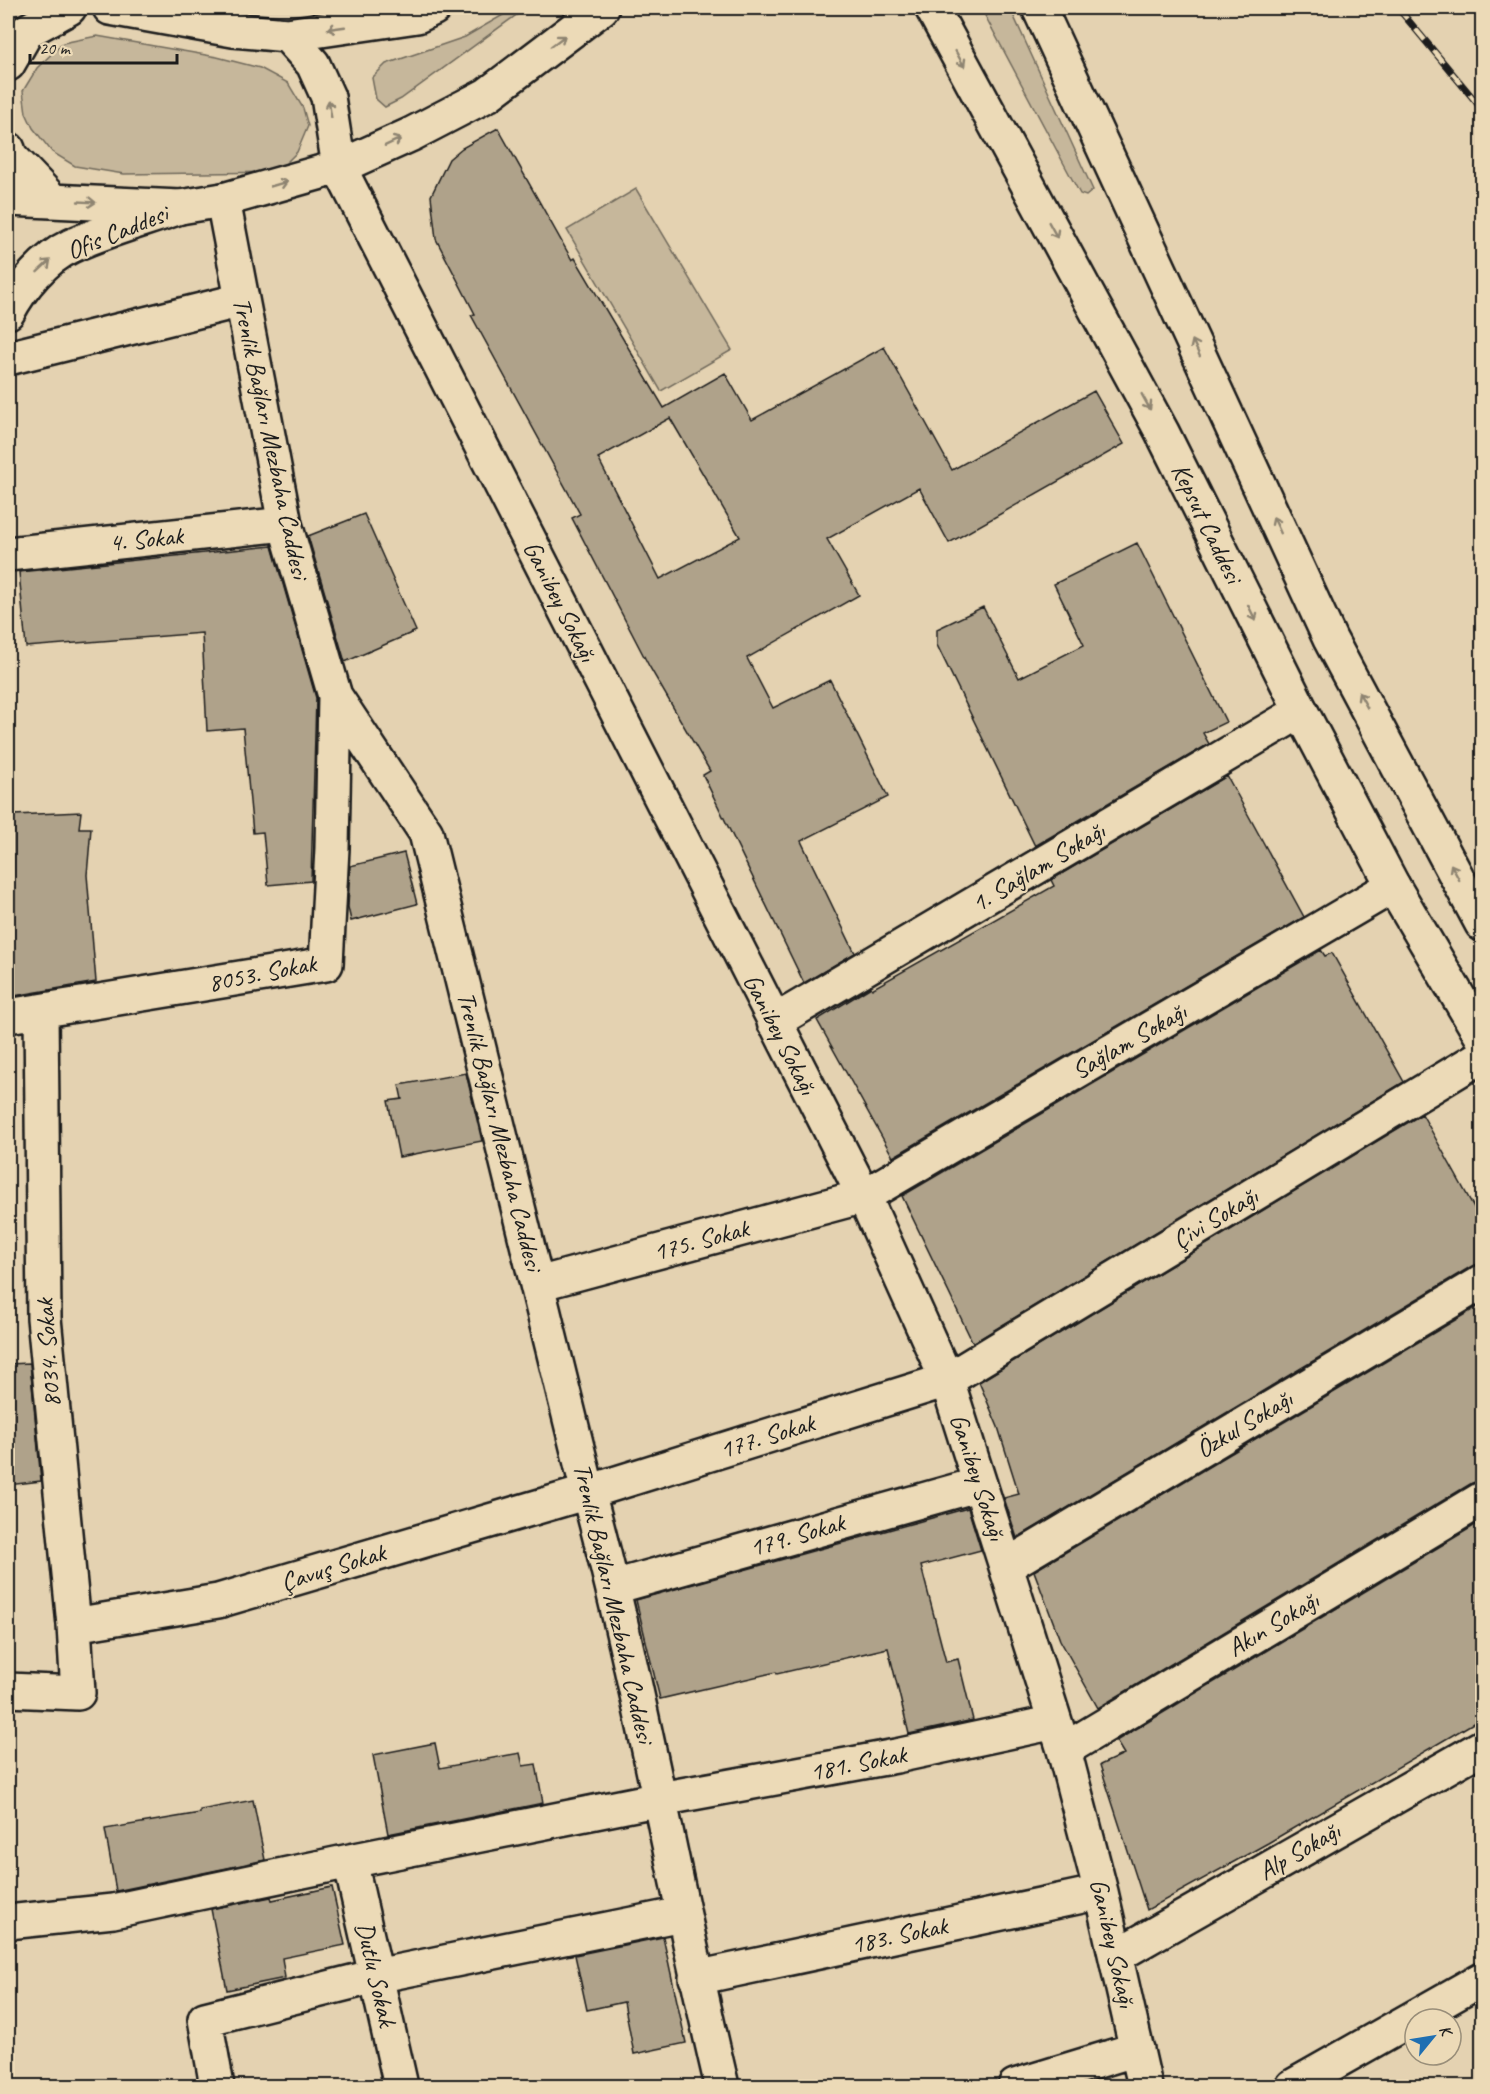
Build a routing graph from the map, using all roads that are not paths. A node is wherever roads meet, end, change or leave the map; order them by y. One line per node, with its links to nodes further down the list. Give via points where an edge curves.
1 (69, 8): 9 (street, via 27,31)
2 (110, 8): 7 (street)
3 (434, 8): 8 (street, one-way to 8, via 417,16)
4 (603, 8): 11 (street, one-way to 4, via 487,95)
5 (932, 8): 22 (street, Kepsut Caddesi, one-way to 22, via 1162,432)
6 (1039, 8): 24 (street, one-way to 6, via 1330,639)
7 (230, 19): 8 (street)
8 (287, 35): 11 (street, Ganibey Sokağı, one-way to 8, via 328,97 313,64)
9 (8, 64)
10 (8, 149): 13 (street, via 10,156)
11 (339, 166): 14 (street, one-way to 11); 27 (street, Ganibey Sokağı)
12 (8, 199): 13 (street)
13 (52, 200): 15 (street, one-way to 15)
14 (222, 200): 15 (street); 16 (street, Trenlik Bağları Mezbaha Caddesi)
15 (180, 207): 17 (street, Ofis Caddesi, one-way to 15, via 33,277 69,246)
16 (242, 300): 18 (street); 19 (street, Trenlik Bağları Mezbaha Caddesi)
17 (8, 312)
18 (8, 358)
19 (285, 524): 20 (street, 4. Sokak); 21 (street, Trenlik Bağları Mezbaha Caddesi)
20 (8, 554)
21 (335, 696): 25 (street, 8053. Sokak, via 326,964); 32 (street, Trenlik Bağları Mezbaha Caddesi, via 426,833)
22 (1301, 711): 23 (street, Kepsut Caddesi); 27 (street, 1. Sağlam Sokağı)
23 (1393, 886): 28 (street, Kepsut Caddesi); 30 (street, Sağlam Sokağı)
24 (1482, 924)
25 (41, 1012): 26 (street, 8053. Sokak); 39 (street, 8034. Sokak, via 44,1318)
26 (8, 1016)
27 (774, 1022): 30 (street, Ganibey Sokağı)
28 (1482, 1037)
29 (1482, 1056): 33 (street, Çivi Sokağı)
30 (864, 1196): 32 (street, 175. Sokak); 33 (street, Ganibey Sokağı)
31 (1482, 1282): 37 (street, Özkul Sokağı)
32 (538, 1284): 35 (street, Trenlik Bağları Mezbaha Caddesi)
33 (947, 1380): 34 (street, Ganibey Sokağı); 35 (street, 177. Sokak)
34 (980, 1484): 37 (street, Ganibey Sokağı); 38 (street, 179. Sokak)
35 (588, 1492): 38 (street, Trenlik Bağları Mezbaha Caddesi); 39 (street, Çavuş Sokak, via 218,1601)
36 (1482, 1499): 41 (street, Akın Sokağı)
37 (1006, 1566): 41 (street, Ganibey Sokağı)
38 (614, 1587): 43 (street, Trenlik Bağları Mezbaha Caddesi)
39 (74, 1624): 40 (street, 8034. Sokak, via 78,1693)
40 (8, 1690)
41 (1059, 1736): 43 (street, 181. Sokak, via 896,1756); 45 (street, Ganibey Sokağı)
42 (1482, 1747): 48 (street, Alp Sokağı)
43 (660, 1799): 44 (street, 181. Sokak); 46 (street, Trenlik Bağları Mezbaha Caddesi)
44 (350, 1861): 47 (street, 181. Sokak, via 113,1911); 49 (street, Dutlu Sokak)
45 (1101, 1892): 48 (street, Ganibey Sokağı); 50 (street, 183. Sokak)
46 (682, 1914): 49 (street); 50 (street, Trenlik Bağları Mezbaha Caddesi)
47 (8, 1922)
48 (1116, 1956): 52 (street, Ganibey Sokağı)
49 (376, 1976): 53 (street, via 205,2019); 54 (street, Dutlu Sokak)
50 (696, 1978): 55 (street, Trenlik Bağları Mezbaha Caddesi)
51 (1482, 1979): 58 (street)
52 (1137, 2049): 56 (street); 57 (street, Ganibey Sokağı)
53 (217, 2086)
54 (401, 2086)
55 (722, 2086)
56 (1016, 2086)
57 (1145, 2086)
58 (1293, 2086)

